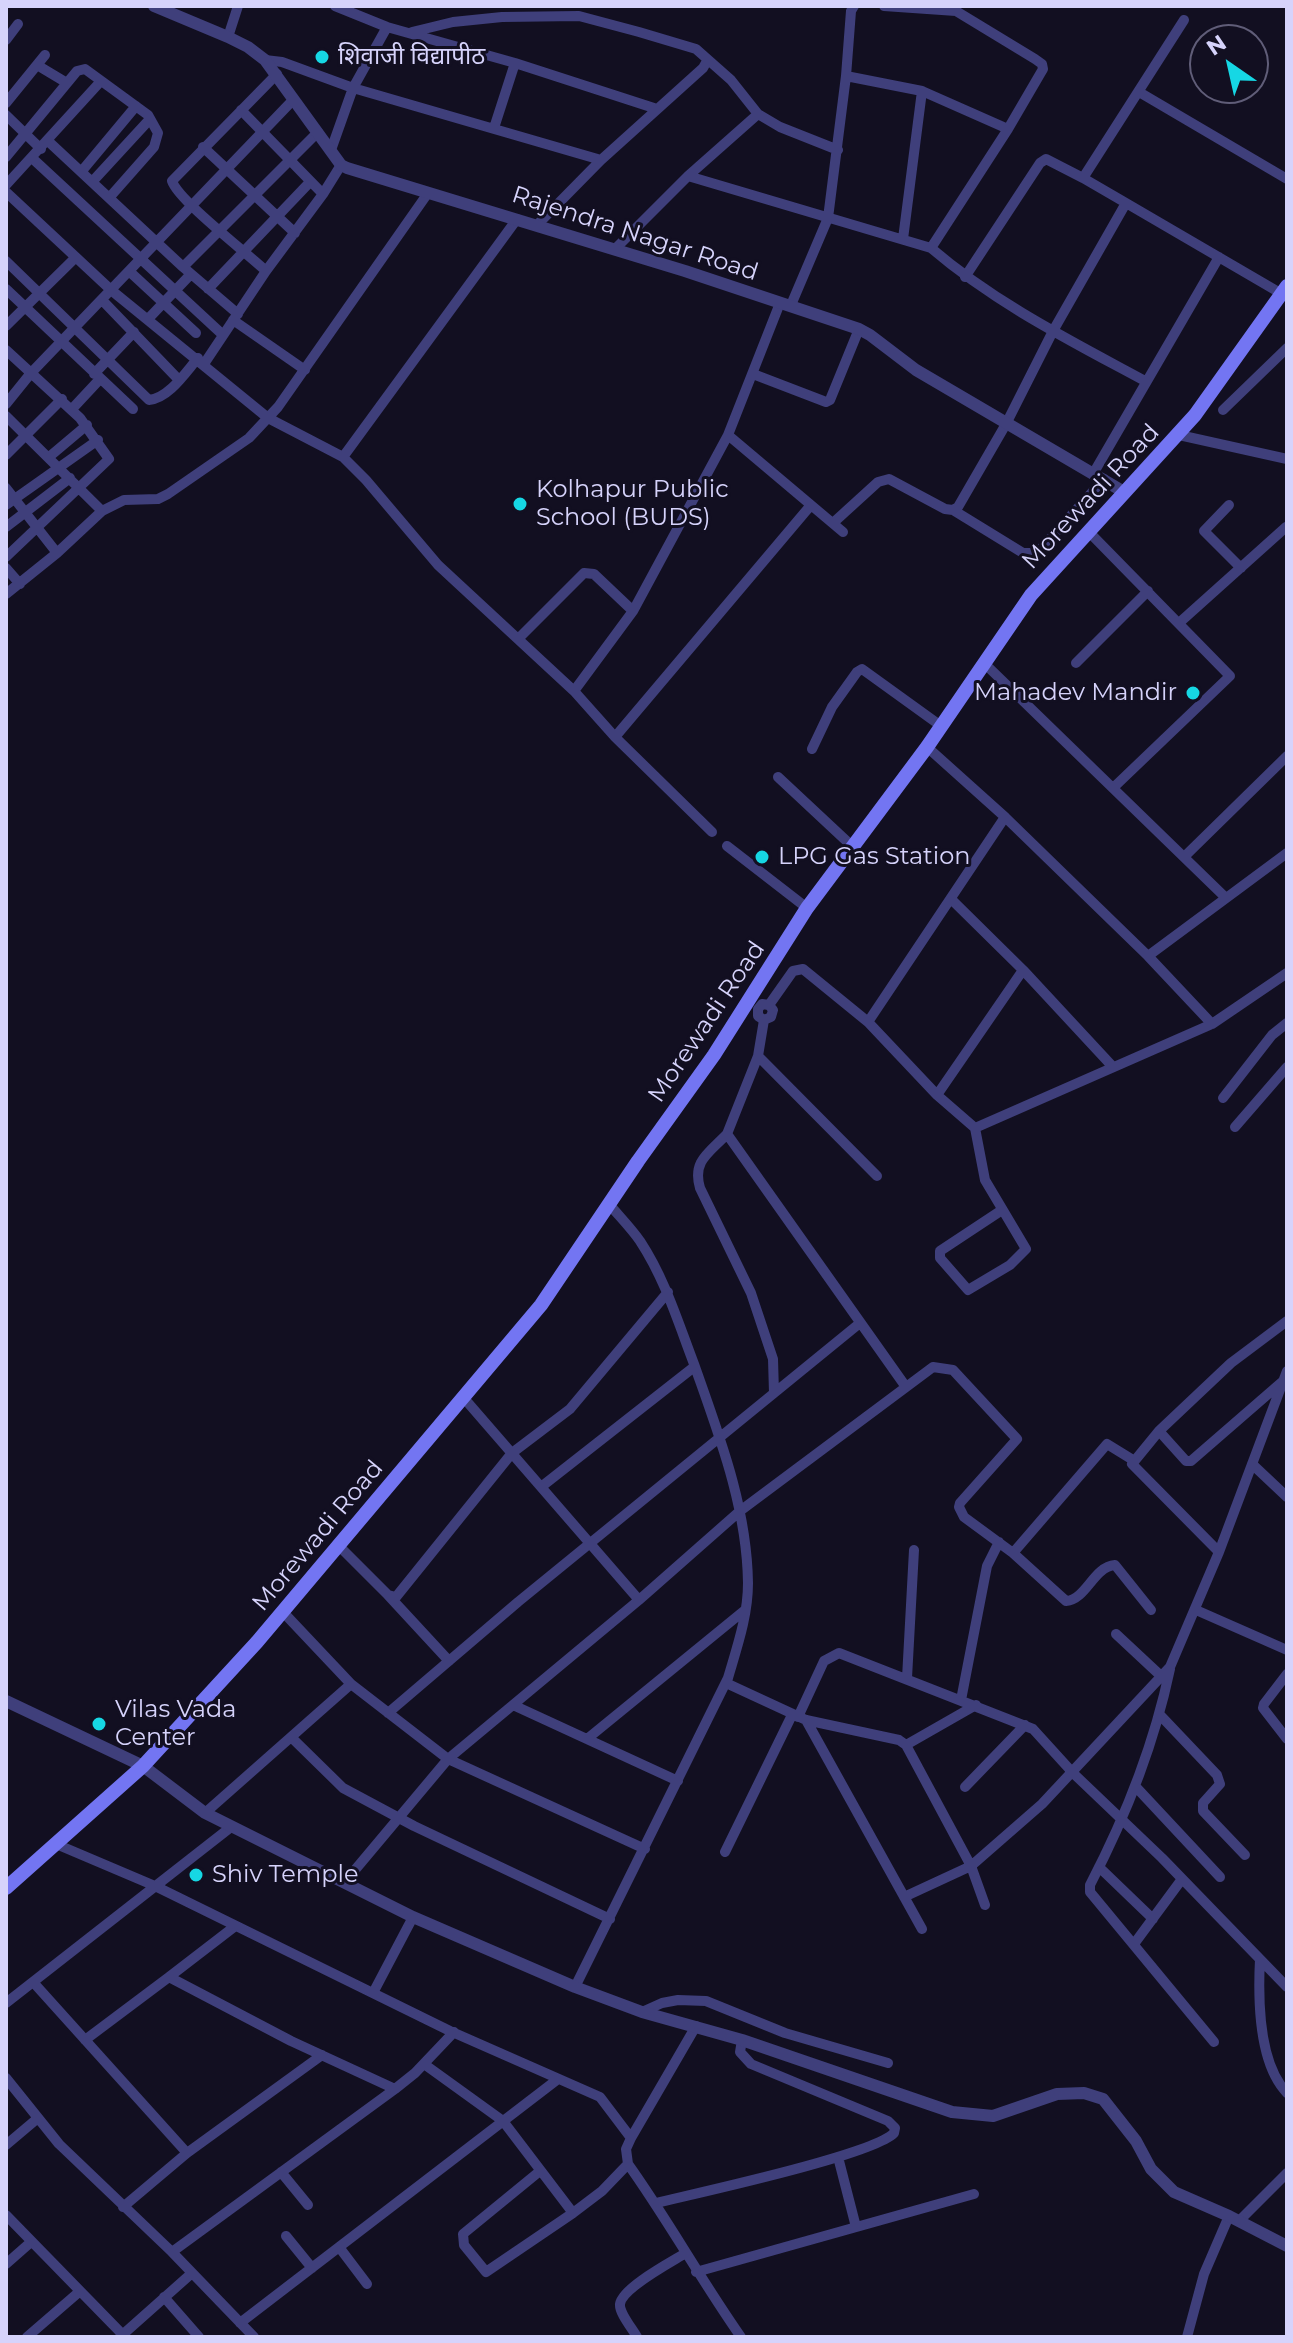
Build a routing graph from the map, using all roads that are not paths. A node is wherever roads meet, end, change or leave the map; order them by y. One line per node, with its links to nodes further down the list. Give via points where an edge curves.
1 (154, 6): 12 (street)
2 (238, 6): 12 (street)
3 (335, 6): 10 (street)
4 (854, 6): 20 (street)
5 (884, 6): 7 (street)
6 (970, 6): 7 (street)
7 (956, 11): 35 (street, via 1042,64)
8 (1184, 20): 25 (street)
9 (18, 24): 13 (street)
10 (387, 27): 11 (street); 23 (street)
11 (412, 32): 16 (street, via 502,17 579,16 696,49); 17 (street)
12 (228, 37): 15 (street)
13 (6, 40)
14 (45, 55): 18 (street)
15 (265, 60): 19 (street); 23 (street)
16 (707, 61): 29 (street); 31 (street, via 731,80)
17 (515, 63): 29 (street); 34 (street)
18 (37, 65): 22 (street); 27 (street)
19 (277, 74): 26 (street); 30 (street)
20 (846, 76): 24 (street); 42 (street)
21 (101, 81): 22 (street, via 81,68); 28 (street); 39 (street)
22 (67, 83): 38 (street)
23 (353, 88): 34 (street); 41 (street)
24 (922, 91): 35 (street); 69 (street)
25 (1139, 92): 51 (street); 52 (street)
26 (293, 100): 36 (street); 37 (street)
27 (6, 103)
28 (136, 106): 33 (street); 49 (street)
29 (657, 109): 46 (street)
30 (241, 110): 37 (street); 40 (street)
31 (758, 114): 42 (street); 50 (street)
32 (6, 115): 38 (street)
33 (150, 119): 53 (street); 60 (street, via 158,133 154,147)
34 (494, 128): 46 (street)
35 (1008, 129): 71 (street)
36 (318, 132): 41 (street); 45 (street)
37 (261, 133): 45 (street); 48 (street)
38 (26, 135): 39 (street); 43 (street)
39 (44, 145): 44 (street); 49 (street)
40 (203, 147): 48 (street); 62 (street, via 172,181)
41 (331, 150): 47 (street)
42 (838, 150): 64 (street)
43 (6, 157)
44 (32, 158): 55 (street); 76 (street)
45 (287, 160): 54 (street); 59 (street)
46 (601, 160): 66 (street)
47 (341, 165): 57 (street, Rajendra Nagar Road); 58 (street)
48 (226, 170): 59 (street); 62 (street)
49 (81, 172): 53 (street)
50 (688, 176): 64 (street); 72 (street)
51 (1083, 178): 61 (street); 81 (street, via 1046,159 1040,163)
52 (1287, 179)
53 (92, 182): 60 (street)
54 (310, 182): 58 (street); 63 (street)
55 (6, 185)
56 (6, 192): 75 (street)
57 (428, 193): 65 (street, Rajendra Nagar Road); 106 (street)
58 (323, 194): 68 (street)
59 (254, 195): 63 (street); 67 (street)
60 (109, 198): 70 (street)
61 (1126, 203): 74 (street); 97 (street)
62 (191, 206): 67 (street); 70 (street)
63 (278, 218): 68 (street); 73 (street)
64 (828, 218): 69 (street); 90 (street)
65 (517, 219): 66 (street, Rajendra Nagar Road); 127 (street)
66 (537, 225): 72 (street, Rajendra Nagar Road)
67 (220, 230): 73 (street); 79 (street)
68 (295, 233): 80 (street)
69 (903, 239): 71 (street)
70 (156, 242): 76 (street); 79 (street)
71 (931, 248): 81 (street)
72 (615, 249): 90 (street, Rajendra Nagar Road)
73 (245, 252): 80 (street); 83 (street)
74 (1219, 257): 86 (street); 111 (street)
75 (75, 258): 84 (street); 87 (street)
76 (141, 258): 78 (street); 85 (street)
77 (6, 261): 87 (street)
78 (129, 271): 84 (street); 89 (street)
79 (187, 271): 83 (street); 85 (street)
80 (266, 271): 92 (street)
81 (965, 277): 97 (street)
82 (6, 289): 91 (street)
83 (208, 289): 92 (street)
84 (111, 290): 88 (street); 93 (street)
85 (175, 290): 89 (street); 100 (street)
86 (1285, 290): 123 (main road, Morewadi Road)
87 (40, 294): 91 (street); 95 (street)
88 (102, 300): 95 (street); 98 (street)
89 (163, 303): 93 (street); 99 (street)
90 (786, 304): 96 (street, Rajendra Nagar Road); 108 (street)
91 (25, 308): 94 (street); 101 (street)
92 (236, 317): 100 (street); 106 (street)
93 (148, 319): 105 (street)
94 (6, 326)
95 (75, 327): 101 (street); 104 (street)
96 (859, 329): 108 (street, via 826,402); 119 (street, Rajendra Nagar Road)
97 (1053, 331): 111 (street); 119 (street)
98 (134, 332): 104 (street); 110 (street)
99 (196, 333)
100 (223, 335): 105 (street)
101 (60, 343): 107 (street); 109 (street)
102 (1287, 348): 116 (street)
103 (6, 350): 107 (street)
104 (108, 359): 109 (street); 110 (street, via 149,400)
105 (201, 361): 110 (street); 118 (street)
106 (305, 370): 118 (street)
107 (31, 373): 112 (street); 113 (street)
108 (753, 374): 122 (street)
109 (97, 376): 114 (street); 115 (street)
110 (179, 380)
111 (1145, 381): 130 (street)
112 (62, 399): 114 (street); 121 (street)
113 (6, 404)
114 (72, 409): 120 (street)
115 (133, 409)
116 (1223, 410)
117 (6, 416): 121 (street)
118 (268, 418): 127 (street); 138 (street, via 249,438 168,494 124,500)
119 (1006, 424): 130 (street, Rajendra Nagar Road); 137 (street)
120 (87, 425): 124 (street); 126 (street)
121 (26, 435): 125 (street); 126 (street)
122 (728, 435): 135 (street); 153 (street)
123 (1179, 435): 128 (street); 133 (main road, Morewadi Road)
124 (98, 440): 129 (street); 131 (street, via 108,461)
125 (6, 455)
126 (49, 457): 129 (street)
127 (343, 457): 155 (street, via 438,565)
128 (1287, 459)
129 (59, 466): 131 (street); 134 (street)
130 (1099, 476): 133 (street, Rajendra Nagar Road); 137 (street, via 1075,514 1031,555)
131 (74, 482): 138 (street); 139 (street); 143 (street)
132 (6, 488): 134 (street)
133 (1124, 492): 144 (main road, Morewadi Road)
134 (10, 502): 139 (street)
135 (811, 505): 140 (street); 160 (street)
136 (1229, 505): 149 (street, via 1204,531)
137 (953, 510): 140 (street, via 884,479)
138 (102, 511): 146 (street)
139 (25, 513): 142 (street); 143 (street)
140 (833, 523): 145 (street)
141 (1287, 526): 149 (street)
142 (6, 527)
143 (37, 528): 146 (street); 147 (street)
144 (1088, 531): 151 (street); 156 (main road, Morewadi Road, via 1031,595)
145 (843, 532)
146 (57, 553): 150 (street)
147 (6, 557)
148 (6, 568): 150 (street)
149 (1241, 568): 154 (street)
150 (20, 584): 152 (street)
151 (1148, 591): 154 (street); 157 (street)
152 (6, 594)
153 (633, 611): 155 (street, via 594,574 584,573); 158 (street)
154 (1179, 623): 165 (street, via 1230,676)
155 (518, 639): 158 (street)
156 (984, 663): 159 (main road, Morewadi Road); 165 (street)
157 (1076, 663)
158 (574, 691): 160 (street)
159 (941, 726): 161 (main road, Morewadi Road); 162 (street, via 862,669 832,707)
160 (615, 737): 167 (street)
161 (927, 747): 166 (street); 169 (main road, Morewadi Road)
162 (812, 749)
163 (1287, 756): 171 (street)
164 (778, 777): 169 (street)
165 (1113, 788): 171 (street)
166 (1005, 817): 173 (street); 175 (street)
167 (712, 832)
168 (727, 846): 174 (street)
169 (854, 848): 174 (main road, Morewadi Road)
170 (1287, 853): 172 (street)
171 (1184, 857): 172 (street)
172 (1226, 898): 175 (street)
173 (951, 899): 176 (street); 181 (street)
174 (807, 908): 179 (main road, Morewadi Road)
175 (1148, 956): 183 (street)
176 (1023, 970): 185 (street); 187 (street)
177 (1287, 973): 183 (street)
178 (769, 1005): 179 (street); 180 (street, via 773,1014); 181 (street, via 793,971 803,969)
179 (752, 1007): 180 (street); 193 (main road, Morewadi Road)
180 (764, 1020): 184 (street)
181 (868, 1022): 187 (street)
182 (1287, 1023): 188 (street)
183 (1212, 1024): 185 (street)
184 (758, 1056): 191 (street); 192 (street)
185 (1113, 1067): 190 (street)
186 (1287, 1067): 189 (street)
187 (937, 1095): 190 (street)
188 (1223, 1098)
189 (1235, 1127)
190 (975, 1128): 194 (street, via 985,1180)
191 (727, 1134): 197 (street); 201 (street, via 700,1162 696,1175 751,1293 773,1359)
192 (877, 1176)
193 (609, 1204): 195 (street, via 640,1240); 202 (main road, Morewadi Road, via 541,1305)
194 (1002, 1210): 194 (street, via 940,1251 940,1258 968,1290 1026,1249)
195 (668, 1292): 198 (street); 205 (street, via 570,1409)
196 (1287, 1321): 203 (street, via 1231,1363)
197 (860, 1323): 200 (street); 201 (street)
198 (694, 1367): 204 (street); 208 (street)
199 (1284, 1385): 203 (street, via 1191,1461); 207 (street)
200 (906, 1387): 210 (street); 211 (street, via 933,1367 953,1370 1016,1435 1015,1443 959,1507 964,1517)
201 (774, 1393): 204 (street)
202 (463, 1397): 205 (street); 213 (main road, Morewadi Road)
203 (1159, 1431): 206 (street)
204 (721, 1439): 210 (street); 212 (street)
205 (512, 1453): 208 (street); 217 (street, via 404,1590 396,1597)
206 (1133, 1460): 215 (street, via 1134,1468); 216 (street, via 1107,1444)
207 (1252, 1464): 209 (street); 215 (street)
208 (541, 1487): 212 (street)
209 (1287, 1497)
210 (740, 1511): 218 (street); 219 (street, via 746,1546)
211 (999, 1542): 216 (street); 232 (street, via 987,1566)
212 (590, 1543): 218 (street); 225 (street)
213 (339, 1546): 217 (street); 222 (main road, Morewadi Road)
214 (914, 1550): 229 (street)
215 (1219, 1552): 221 (street)
216 (1013, 1553): 220 (street, via 1066,1601 1076,1599 1102,1570 1115,1565)
217 (388, 1595): 225 (street)
218 (639, 1600): 234 (street)
219 (745, 1610): 230 (street); 241 (street)
220 (1151, 1610)
221 (1196, 1610): 224 (street); 226 (street)
222 (283, 1612): 231 (street); 245 (main road, Morewadi Road)
223 (1116, 1634): 228 (street)
224 (1287, 1650)
225 (449, 1661): 236 (street)
226 (1170, 1667): 228 (street); 237 (street)
227 (1287, 1674): 242 (street, via 1263,1708)
228 (1161, 1676): 246 (street)
229 (907, 1678): 232 (street); 238 (street, via 849,1654 833,1654 824,1661)
230 (726, 1683): 238 (street); 247 (street)
231 (351, 1684): 236 (street); 240 (street)
232 (961, 1700): 235 (street)
233 (6, 1701): 245 (street)
234 (513, 1705): 241 (street); 244 (street)
235 (976, 1705): 239 (street); 243 (street)
236 (388, 1713): 244 (street)
237 (1160, 1715): 248 (street); 257 (street, via 1217,1775 1220,1784 1203,1803 1203,1811)
238 (799, 1717): 243 (street); 256 (street); 265 (street)
239 (1025, 1725): 246 (street); 249 (street)
240 (291, 1737): 250 (street); 251 (street, via 343,1788)
241 (587, 1739): 247 (street)
242 (1287, 1739)
243 (906, 1745): 258 (street)
244 (448, 1759): 251 (street); 255 (street)
245 (143, 1766): 250 (street); 254 (main road, Morewadi Road)
246 (1073, 1773): 252 (street); 258 (street)
247 (678, 1781): 255 (street)
248 (1135, 1786): 252 (street); 260 (street)
249 (965, 1787)
250 (205, 1813): 253 (street)
251 (398, 1818): 262 (street); 268 (street)
252 (1122, 1821): 259 (street); 261 (street)
253 (231, 1827): 262 (street); 263 (street)
254 (56, 1844): 263 (street); 264 (main road, Morewadi Road)
255 (645, 1849): 268 (street)
256 (725, 1852)
257 (1245, 1855)
258 (971, 1866): 265 (street); 266 (street)
259 (1099, 1867): 269 (street); 272 (street, via 1090,1892)
260 (1220, 1877)
261 (1182, 1879): 269 (street); 273 (street)
262 (344, 1883): 267 (street)
263 (155, 1886): 270 (street); 275 (street)
264 (6, 1888)
265 (904, 1897): 271 (street)
266 (985, 1905)
267 (413, 1917): 276 (street); 278 (street)
268 (610, 1919): 276 (street)
269 (1153, 1919): 272 (street)
270 (234, 1927): 274 (street); 278 (street)
271 (922, 1929)
272 (1134, 1944): 285 (street)
273 (1260, 1959): 277 (street); 292 (street, via 1258,2002 1264,2036 1274,2075)
274 (169, 1977): 283 (street); 286 (street)
275 (33, 1982): 279 (street); 283 (street)
276 (575, 1987): 280 (street)
277 (1287, 1987)
278 (373, 1993): 282 (street)
279 (6, 2003)
280 (642, 2012): 281 (street); 287 (street, via 678,2000 706,2001 785,2033)
281 (696, 2026): 284 (street); 295 (street)
282 (454, 2032): 288 (street); 290 (street)
283 (85, 2040): 297 (street)
284 (742, 2040): 298 (street, via 742,2056 762,2071 895,2128 886,2140); 309 (street, via 952,2112 993,2116 1057,2094 1103,2099 1151,2169 1174,2192)
285 (1214, 2042)
286 (322, 2055): 291 (street); 297 (street)
287 (888, 2063)
288 (424, 2064): 291 (street); 294 (street)
289 (6, 2078): 293 (street)
290 (558, 2079): 294 (street); 295 (street, via 600,2097)
291 (395, 2089): 301 (street)
292 (1287, 2093)
293 (38, 2118): 296 (street); 306 (street)
294 (503, 2121): 300 (street); 314 (street)
295 (631, 2138): 299 (street)
296 (6, 2145)
297 (187, 2153): 306 (street)
298 (838, 2157): 304 (street); 310 (street)
299 (628, 2164): 304 (street); 307 (street)
300 (540, 2171): 307 (street); 307 (street, via 463,2234 464,2245 482,2268 492,2270)
301 (281, 2172): 305 (street); 315 (street)
302 (1287, 2173): 309 (street)
303 (974, 2194): 310 (street)
304 (656, 2203): 316 (street)
305 (308, 2205)
306 (123, 2207): 315 (street)
307 (573, 2213)
308 (6, 2215): 312 (street)
309 (1234, 2218): 313 (street); 331 (street, via 1204,2274)
310 (856, 2227): 319 (street)
311 (286, 2236): 318 (street)
312 (31, 2242): 317 (street); 322 (street)
313 (1287, 2246)
314 (339, 2247): 318 (street); 321 (street)
315 (172, 2252): 320 (street)
316 (684, 2254): 319 (street); 329 (street, via 621,2300)
317 (6, 2264)
318 (312, 2268): 324 (street)
319 (696, 2272): 330 (street)
320 (192, 2273): 323 (street); 324 (street)
321 (367, 2284)
322 (79, 2292): 325 (street); 326 (street)
323 (164, 2297): 325 (street); 327 (street)
324 (240, 2323): 328 (street)
325 (123, 2336)
326 (27, 2337)
327 (199, 2337)
328 (254, 2337)
329 (637, 2337)
330 (741, 2337)
331 (1187, 2337)

